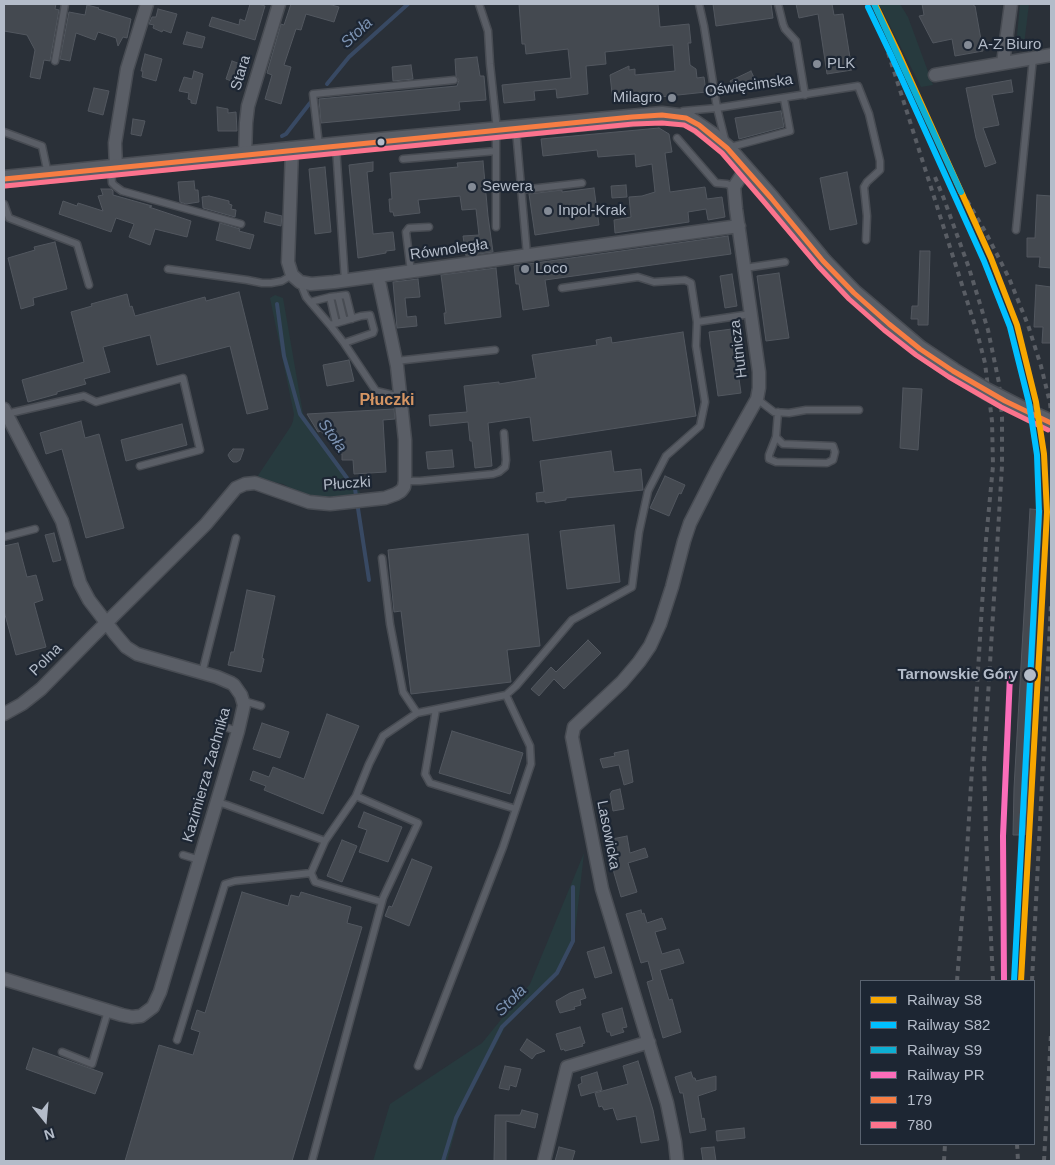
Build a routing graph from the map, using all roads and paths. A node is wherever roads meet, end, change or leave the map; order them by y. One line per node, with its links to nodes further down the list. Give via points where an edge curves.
1 (65, 4): 10 (lane)
2 (147, 4): 28 (street, via 127,69)
3 (279, 4): 26 (street, Stara, via 248,106)
4 (480, 4): 19 (lane, via 488,31)
5 (699, 4): 16 (lane)
6 (778, 4): 14 (lane, Oświęcimska, via 785,29 796,41)
7 (1011, 4): 11 (street)
8 (1051, 55): 9 (street)
9 (1032, 58): 11 (street); 40 (lane)
10 (55, 61)
11 (1003, 63): 12 (street)
12 (935, 75)
13 (454, 80): 22 (lane, via 312,94)
14 (805, 95): 15 (lane, Oświęcimska); 41 (lane, via 858,86 869,114 880,161 880,170 864,187 868,216)
15 (784, 98): 16 (lane, Oświęcimska); 23 (lane, via 790,131)
16 (718, 108): 17 (lane, Oświęcimska); 23 (lane)
17 (662, 115): 18 (street); 23 (street, via 690,120)
18 (516, 128): 19 (street); 34 (lane)
19 (497, 130): 22 (street); 25 (lane)
20 (4, 132): 30 (lane, via 42,146)
21 (677, 138): 33 (lane, via 716,182)
22 (328, 146): 24 (street); 49 (lane)
23 (727, 148): 29 (street)
24 (292, 150): 26 (street); 48 (street, via 288,262)
25 (496, 150): 27 (lane); 39 (lane)
26 (245, 154): 28 (street)
27 (403, 159)
28 (113, 168): 30 (street); 36 (lane, via 112,183 122,191)
29 (745, 170): 33 (street); 68 (street, bridge, via 854,293 920,349 986,391)
30 (48, 175): 31 (street)
31 (4, 179)
32 (582, 183): 34 (lane)
33 (734, 187): 37 (street, Hutnicza)
34 (521, 190): 42 (lane)
35 (4, 204): 50 (lane, via 9,218 77,244)
36 (241, 224)
37 (739, 226): 42 (street, Równoległa); 44 (street, Hutnicza)
38 (429, 227): 46 (lane, via 409,228 406,232)
39 (496, 227)
40 (1016, 230)
41 (866, 240)
42 (527, 255): 46 (street, Równoległa)
43 (786, 262): 44 (lane)
44 (745, 268): 55 (street, Hutnicza)
45 (168, 269): 48 (lane, via 262,283)
46 (411, 272): 47 (street, Równoległa)
47 (378, 276): 49 (street, Równoległa); 62 (street)
48 (296, 279): 49 (street, Równoległa, via 311,284); 54 (lane)
49 (345, 280)
50 (88, 285)
51 (562, 288): 58 (lane, via 638,277 654,282 685,280 691,283)
52 (338, 296): 53 (lane); 56 (lane, via 347,296); 57 (lane)
53 (330, 297): 54 (lane); 59 (lane)
54 (310, 302): 59 (lane)
55 (751, 314): 58 (lane); 64 (street, Hutnicza, via 759,372)
56 (352, 319): 57 (lane); 60 (lane, via 370,315 374,332)
57 (344, 321): 59 (lane)
58 (697, 322): 80 (lane, via 696,346 705,402 700,426 666,456 648,491 632,587 572,620)
59 (333, 324): 60 (lane)
60 (344, 343): 63 (lane, via 376,390)
61 (495, 350): 62 (lane)
62 (396, 362): 63 (street)
63 (401, 397): 72 (street)
64 (757, 399): 67 (lane); 76 (street, Hutnicza, via 698,505)
65 (859, 410): 67 (lane)
66 (5, 411): 71 (lane, via 84,396 96,402 183,378 200,450); 78 (street, Kazimierza Zachnika, via 62,520 80,583)
67 (778, 412): 70 (lane)
68 (1051, 423)
69 (504, 433): 72 (lane, via 506,460 505,467 499,472)
70 (776, 437): 70 (lane, via 783,444 833,446 833,460 827,463 776,462 769,459)
71 (140, 466)
72 (405, 481): 78 (street, Płuczki, via 401,491 384,498 319,503 255,483 240,486)
73 (35, 529): 74 (lane)
74 (4, 537)
75 (236, 538): 79 (lane)
76 (684, 541): 99 (street, Lasowicka, via 672,587 650,646 622,682 574,727 572,737 602,889)
77 (382, 558): 84 (lane, via 403,692)
78 (107, 622): 79 (street, Kazimierza Zachnika, via 133,653); 85 (street, Polna, via 41,689)
79 (202, 673): 81 (street, Kazimierza Zachnika, via 231,683)
80 (506, 695): 83 (lane); 90 (lane, via 530,746 531,764)
81 (244, 701): 82 (lane); 87 (street, Kazimierza Zachnika)
82 (261, 706)
83 (436, 709): 84 (lane); 90 (lane, via 425,774 430,783)
84 (417, 713): 88 (lane, via 383,736)
85 (4, 714)
86 (221, 726): 87 (lane)
87 (238, 731): 89 (street, Kazimierza Zachnika)
88 (356, 796): 91 (lane); 95 (lane, via 418,823)
89 (217, 802): 91 (lane); 93 (street, Kazimierza Zachnika)
90 (516, 809): 101 (lane)
91 (325, 841): 94 (lane)
92 (183, 854): 93 (lane)
93 (200, 860): 97 (street, Kazimierza Zachnika, via 158,999 141,1016)
94 (311, 873): 95 (lane, via 315,882); 98 (lane, via 225,884)
95 (382, 902): 102 (lane)
96 (4, 980): 97 (street, Kazimierza Zachnika)
97 (108, 1011): 100 (lane, via 92,1064)
98 (177, 1040)
99 (649, 1042): 103 (street, via 567,1067); 104 (street, Lasowicka, via 667,1103)
100 (62, 1052)
101 (418, 1066)
102 (312, 1161)
103 (544, 1161)
104 (677, 1161)

